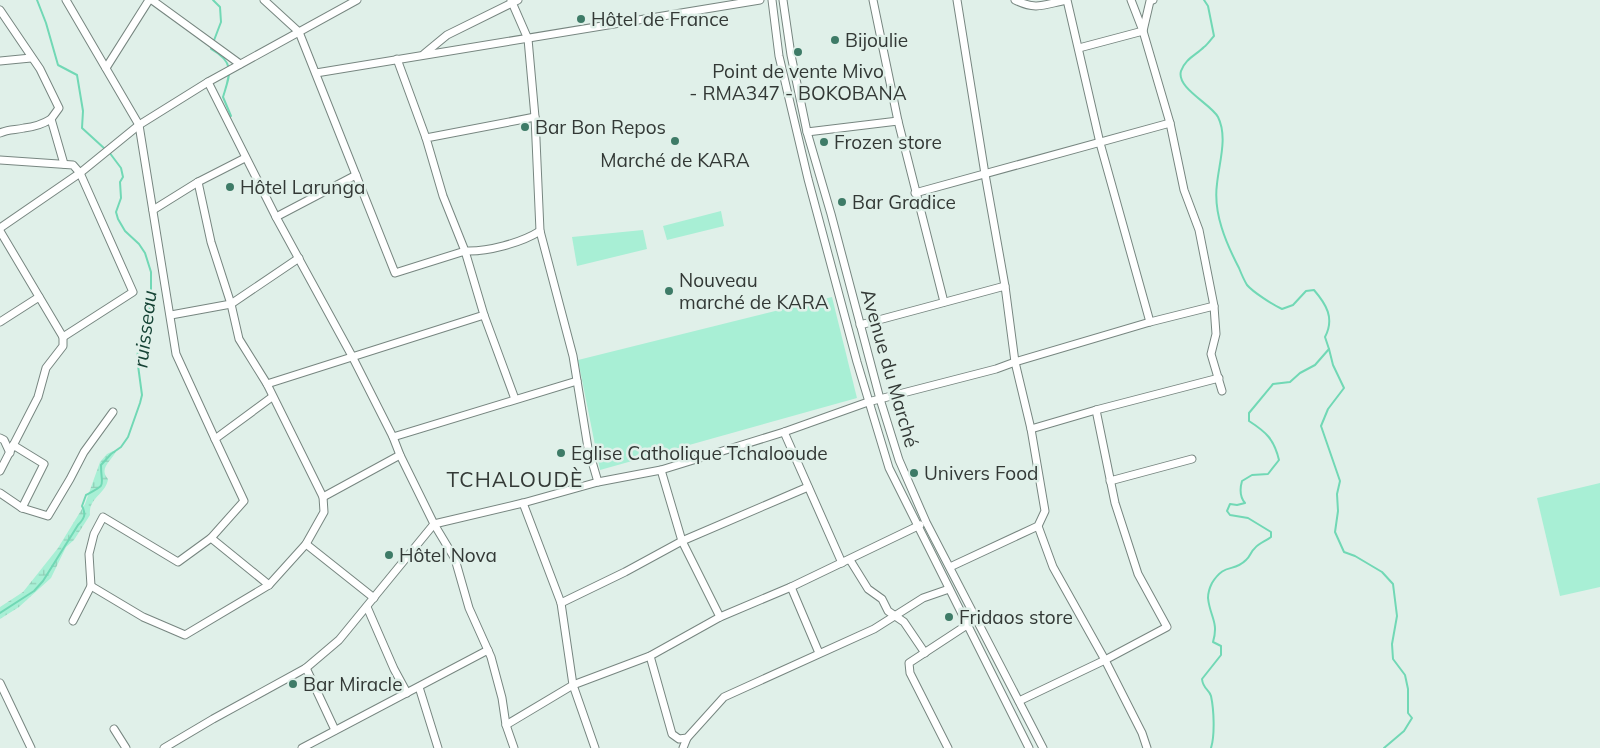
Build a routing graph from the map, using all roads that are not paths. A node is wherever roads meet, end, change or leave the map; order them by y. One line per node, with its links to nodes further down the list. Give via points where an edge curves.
1 (66, 0): 27 (street)
2 (151, 0): 26 (street); 27 (street)
3 (264, 0): 17 (street)
4 (357, 0): 17 (street)
5 (760, 0): 14 (street)
6 (772, 0): 22 (street, Avenue du Marché)
7 (783, 0): 20 (street, Avenue du Marché)
8 (873, 0): 32 (street)
9 (957, 0): 43 (street)
10 (1015, 0): 19 (street, via 1035,7 1067,0)
11 (1131, 0): 16 (street)
12 (1152, 0): 16 (street)
13 (513, 1): 18 (street); 21 (street, via 447,35)
14 (726, 3): 18 (street)
15 (0, 10): 23 (street)
16 (1142, 31): 19 (street); 33 (street)
17 (300, 32): 26 (street); 28 (street)
18 (528, 39): 21 (street); 30 (street)
19 (1079, 48): 38 (street)
20 (791, 54): 22 (street); 35 (street, Avenue du Marché)
21 (424, 55): 24 (street)
22 (780, 56): 46 (street, Avenue du Marché)
23 (31, 58): 25 (street); 31 (street, via 59,108)
24 (397, 59): 28 (street); 37 (street)
25 (0, 61)
26 (240, 64): 29 (street)
27 (106, 68): 34 (street)
28 (316, 74): 44 (street)
29 (208, 82): 34 (street); 39 (street)
30 (535, 117): 37 (street); 52 (street)
31 (52, 119): 36 (street); 41 (street)
32 (898, 121): 35 (street); 48 (street)
33 (1170, 123): 38 (street); 59 (street, via 1184,190 1199,230)
34 (139, 124): 42 (street); 49 (street)
35 (807, 132): 45 (street, Avenue du Marché)
36 (0, 133)
37 (426, 138): 53 (street)
38 (1100, 143): 43 (street); 63 (street)
39 (245, 158): 47 (street); 50 (street)
40 (0, 160): 41 (street)
41 (64, 164): 42 (street, via 73,165)
42 (80, 173): 51 (street); 65 (street, via 134,292)
43 (985, 174): 48 (street); 55 (street)
44 (356, 175): 50 (street); 53 (street, via 396,273)
45 (820, 176): 46 (street); 64 (street, Avenue du Marché)
46 (808, 179): 75 (street, Avenue du Marché)
47 (198, 182): 49 (street); 58 (street, via 211,242)
48 (915, 193): 57 (street)
49 (153, 210): 60 (street)
50 (276, 217): 54 (street)
51 (0, 230): 56 (street)
52 (540, 231): 53 (street, via 478,252); 69 (street)
53 (464, 251): 61 (street)
54 (299, 258): 58 (street); 66 (street)
55 (1005, 286): 57 (street); 67 (street)
56 (39, 297): 62 (street); 65 (street)
57 (944, 302): 64 (street)
58 (231, 304): 60 (street); 70 (street, via 239,339)
59 (1214, 306): 63 (street); 68 (street, via 1216,334 1211,354)
60 (171, 315): 82 (street, via 176,354)
61 (484, 315): 66 (street); 73 (street)
62 (0, 322)
63 (1150, 322): 67 (street)
64 (860, 325): 74 (street, Avenue du Marché)
65 (63, 337): 83 (street, via 63,346 46,368 38,397)
66 (352, 356): 70 (street); 80 (street)
67 (1015, 362): 74 (street); 78 (street)
68 (1218, 378): 71 (street); 76 (street)
69 (577, 381): 73 (street); 89 (street, via 588,448)
70 (267, 384): 72 (street)
71 (1222, 391)
72 (272, 397): 82 (street); 93 (street)
73 (515, 399): 80 (street)
74 (880, 399): 75 (street); 96 (street, Avenue du Marché, via 899,460)
75 (868, 402): 79 (street); 99 (street, Avenue du Marché, via 889,468)
76 (1096, 410): 78 (street); 90 (street)
77 (113, 412): 95 (street, via 84,452 48,516)
78 (1031, 429): 98 (street, via 1045,512)
79 (784, 432): 87 (street); 91 (street)
80 (394, 437): 85 (street)
81 (0, 438): 84 (street)
82 (215, 439): 100 (street, via 244,502)
83 (13, 445): 84 (street); 95 (street, via 44,464)
84 (10, 453): 88 (street)
85 (400, 456): 93 (street); 97 (street)
86 (1192, 459): 90 (street)
87 (661, 470): 89 (street); 101 (street)
88 (0, 471)
89 (598, 482): 94 (street)
90 (1110, 482): 122 (street, via 1138,574 1167,627)
91 (808, 487): 101 (street); 104 (street)
92 (0, 493): 95 (street)
93 (323, 497): 102 (street, via 324,512)
94 (523, 503): 97 (street); 111 (street)
95 (22, 508)
96 (926, 522): 99 (street); 105 (street, Avenue du Marché)
97 (434, 524): 110 (street); 118 (street, via 455,559 469,608)
98 (1038, 526): 105 (street); 122 (street, via 1053,567)
99 (917, 527): 103 (street); 109 (street, Avenue du Marché)
100 (211, 538): 106 (street); 107 (street, via 178,562 103,517 89,554)
101 (682, 541): 111 (street); 114 (street)
102 (306, 544): 106 (street); 110 (street)
103 (850, 560): 104 (street); 113 (street, via 868,589)
104 (842, 563): 108 (street)
105 (950, 567): 115 (street, Avenue du Marché)
106 (269, 585): 107 (street, via 184,635 143,618)
107 (90, 586): 116 (street)
108 (791, 587): 114 (street); 119 (street)
109 (949, 589): 113 (street, via 923,598); 117 (street, Avenue du Marché)
110 (374, 598): 112 (street)
111 (561, 603): 125 (street)
112 (368, 607): 123 (street, via 339,640); 127 (street)
113 (897, 616): 119 (street); 120 (street)
114 (720, 617): 121 (street)
115 (976, 620): 117 (street); 128 (street, Avenue du Marché)
116 (73, 621)
117 (966, 625): 120 (street); 142 (street, Avenue du Marché)
118 (488, 650): 126 (street); 129 (street)
119 (818, 653): 132 (street, via 724,697)
120 (925, 653): 141 (street, via 909,663 910,673)
121 (650, 656): 125 (street); 132 (street, via 672,734 679,739)
122 (1105, 660): 128 (street); 144 (street)
123 (306, 668): 131 (street); 135 (street)
124 (0, 683): 133 (street)
125 (573, 685): 129 (street); 139 (street)
126 (419, 687): 127 (street); 137 (street)
127 (407, 693): 131 (street)
128 (1019, 701): 143 (street, Avenue du Marché)
129 (506, 725): 138 (street)
130 (114, 728): 134 (street)
131 (335, 730): 136 (street)
132 (687, 738): 140 (street)
133 (31, 748)
134 (126, 748)
135 (164, 748)
136 (302, 748)
137 (438, 748)
138 (514, 748)
139 (595, 748)
140 (683, 748)
141 (948, 748)
142 (1029, 748)
143 (1043, 748)
144 (1147, 748)

